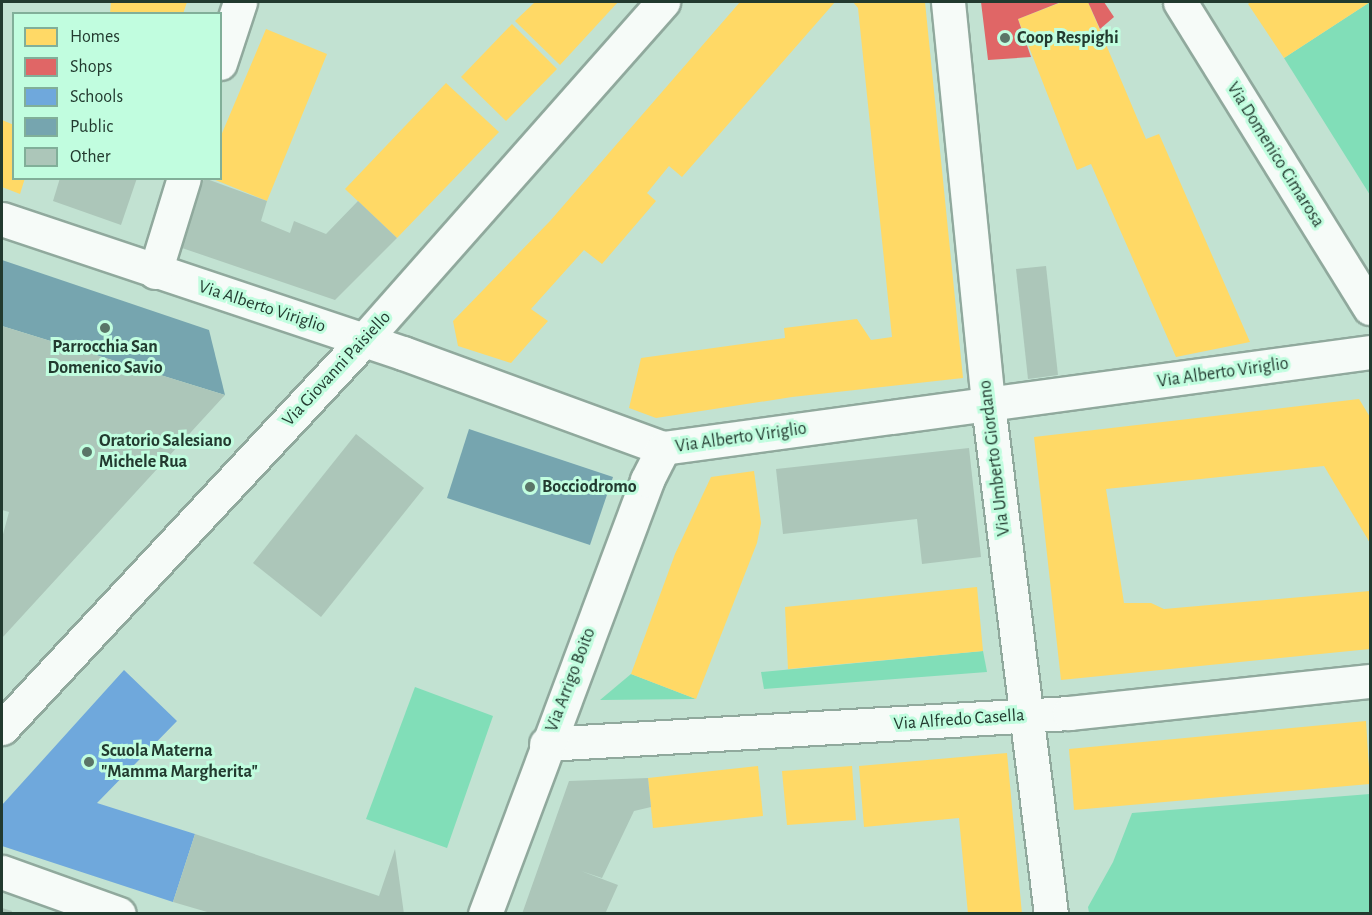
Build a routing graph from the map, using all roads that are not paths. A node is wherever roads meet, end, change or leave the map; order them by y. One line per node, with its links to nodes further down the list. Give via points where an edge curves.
1 (240, 2): 5 (street)
2 (663, 2): 10 (street, Via Giovanni Paisiello)
3 (948, 2): 12 (street, Via Umberto Giordano)
4 (1180, 2): 9 (street, Via Domenico Cimarosa)
5 (222, 57)
6 (183, 180): 8 (street)
7 (2, 219): 8 (street, Via Alberto Viriglio)
8 (155, 272): 10 (street, Via Alberto Viriglio)
9 (1371, 308)
10 (363, 341): 13 (street, Via Alberto Viriglio); 16 (street, Via Giovanni Paisiello)
11 (1371, 352): 12 (street, Via Alberto Viriglio)
12 (988, 404): 13 (street, Via Alberto Viriglio); 15 (street, Via Umberto Giordano)
13 (663, 448): 17 (street, Via Arrigo Boito, via 647,480)
14 (1371, 681): 15 (street, Via Alfredo Casella)
15 (1026, 716): 17 (street, Via Alfredo Casella); 21 (street, Via Umberto Giordano)
16 (2, 728)
17 (546, 744): 20 (street, Via Arrigo Boito)
18 (2, 872): 19 (street)
19 (119, 914)
20 (485, 914)
21 (1051, 914)

